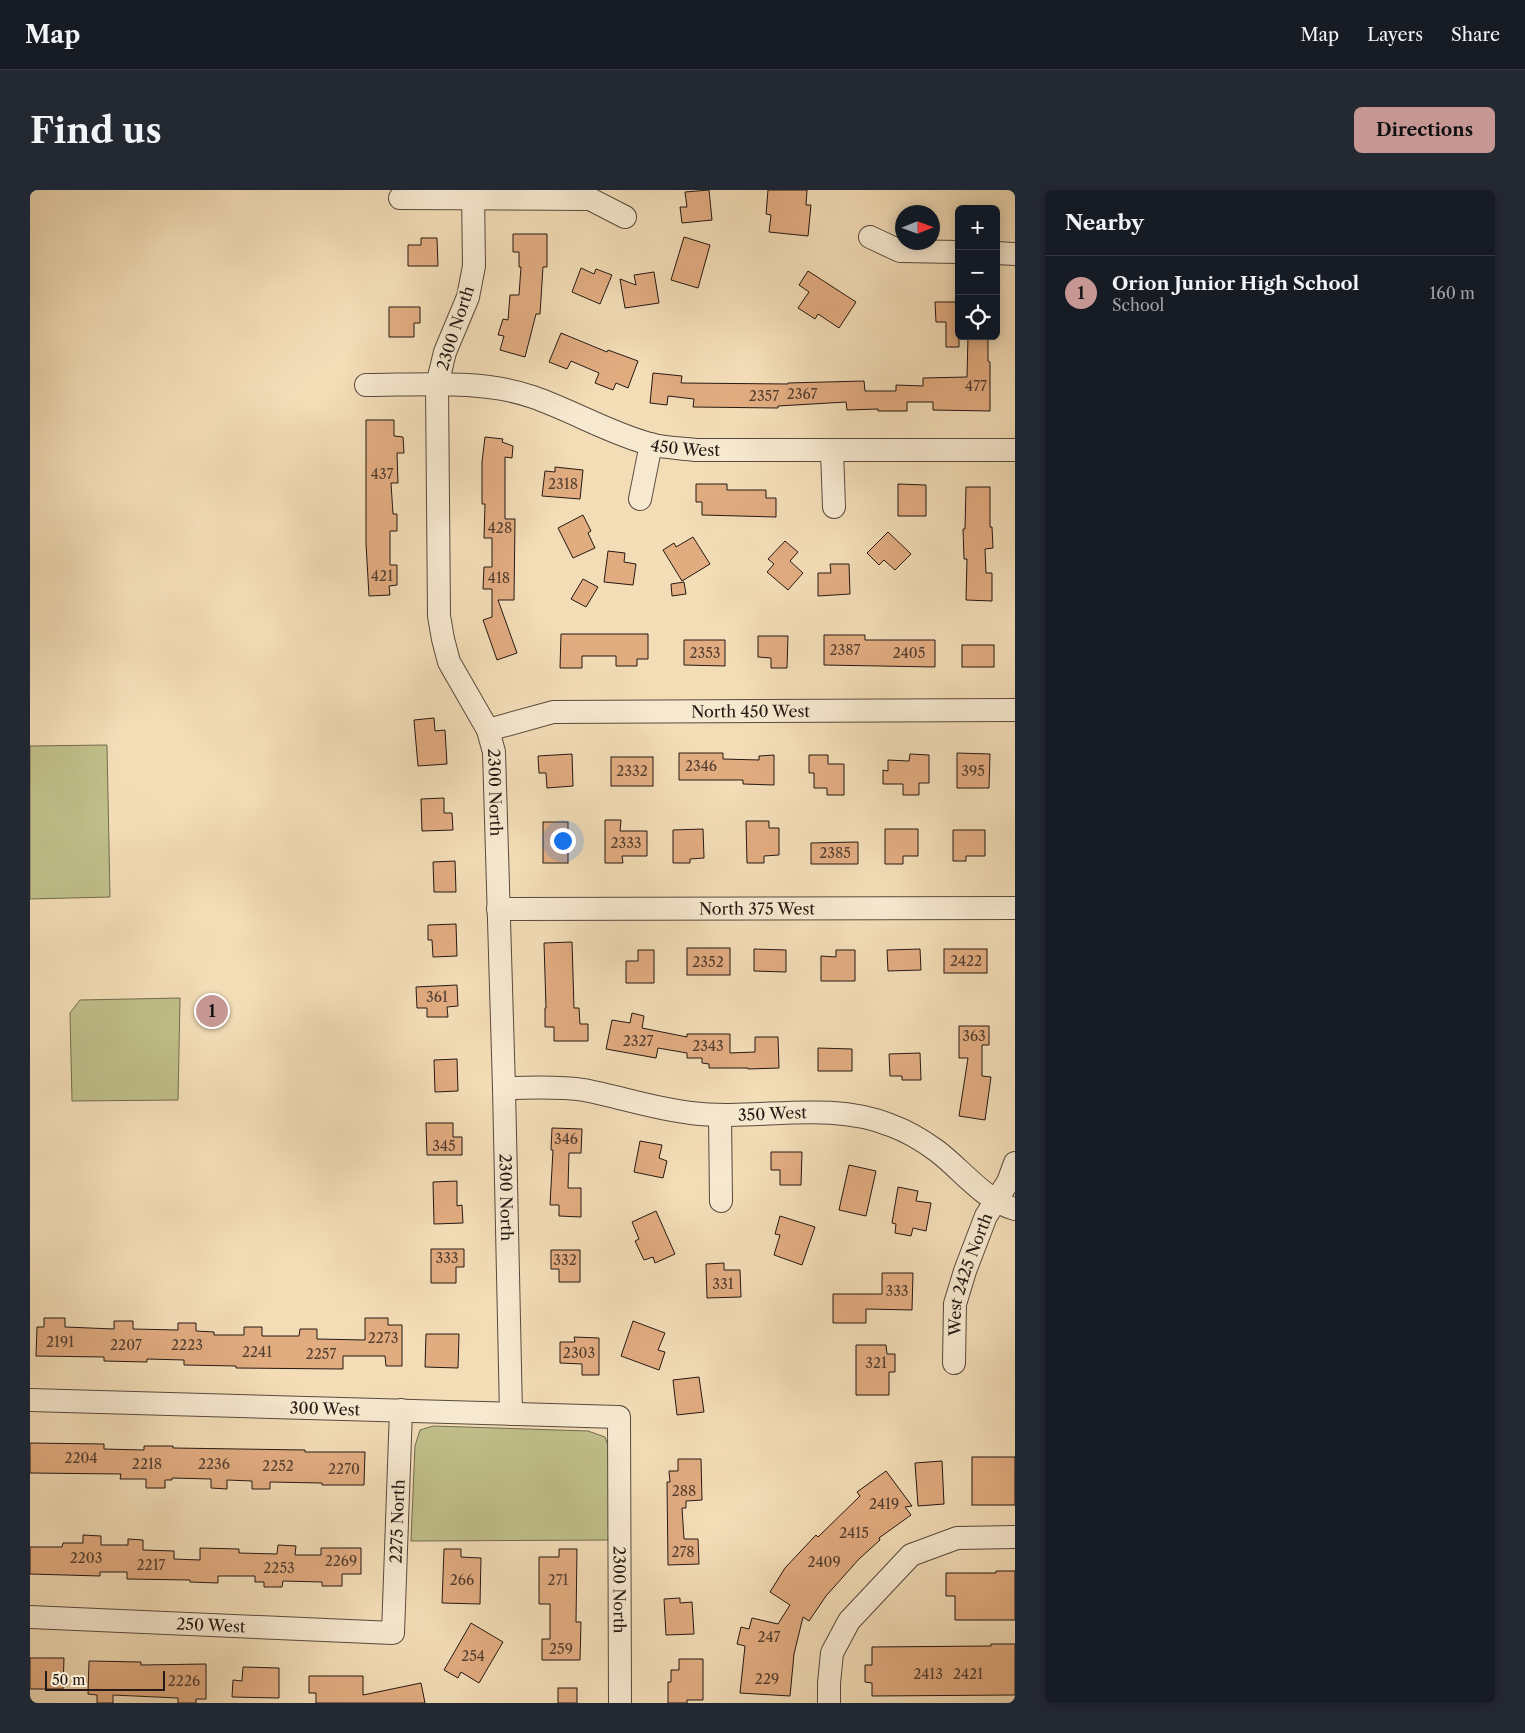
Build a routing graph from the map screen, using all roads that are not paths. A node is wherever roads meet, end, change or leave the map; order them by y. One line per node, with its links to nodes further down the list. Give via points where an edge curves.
1 (473, 194): 2 (street); 3 (street, via 590,199); 9 (street, 2300 North, via 474,266 468,297 445,352)
2 (400, 198)
3 (625, 217)
4 (870, 237): 5 (street, via 900,250)
5 (955, 252)
6 (1000, 253): 7 (street)
7 (1015, 254)
8 (366, 385): 9 (street, 450 West)
9 (437, 385): 10 (street, 450 West, via 496,389 532,397 616,433); 16 (street, 2300 North, via 439,616 449,662)
10 (652, 444): 12 (street, 450 West, via 696,450); 13 (street)
11 (1015, 450): 12 (street, 450 West)
12 (832, 451): 14 (street)
13 (640, 499)
14 (834, 507)
15 (1015, 710): 16 (street, North 450 West, via 554,712)
16 (488, 730): 18 (street, 2300 North, via 496,775)
17 (1015, 908): 18 (street, North 375 West)
18 (498, 909): 19 (street, 2300 North)
19 (504, 1088): 20 (street, 350 West, via 582,1090 662,1108); 27 (street, 2300 North)
20 (720, 1115): 22 (street); 23 (street, 350 West, via 830,1113 869,1117 911,1134 937,1151 972,1183)
21 (1015, 1163): 23 (street, West 2425 North, via 1008,1182)
22 (721, 1201)
23 (1006, 1204): 24 (street, West 2425 North, via 986,1216 965,1271 955,1304)
24 (954, 1363)
25 (30, 1400): 26 (street, 300 West)
26 (401, 1410): 27 (street, 300 West); 31 (street, 2275 North)
27 (511, 1414): 28 (street, 300 West)
28 (620, 1417): 32 (street, 2300 North)
29 (1015, 1537): 33 (street, via 956,1538 911,1556 849,1621 832,1652)
30 (30, 1617): 31 (street, 250 West)
31 (393, 1633)
32 (620, 1703)
33 (829, 1703)

